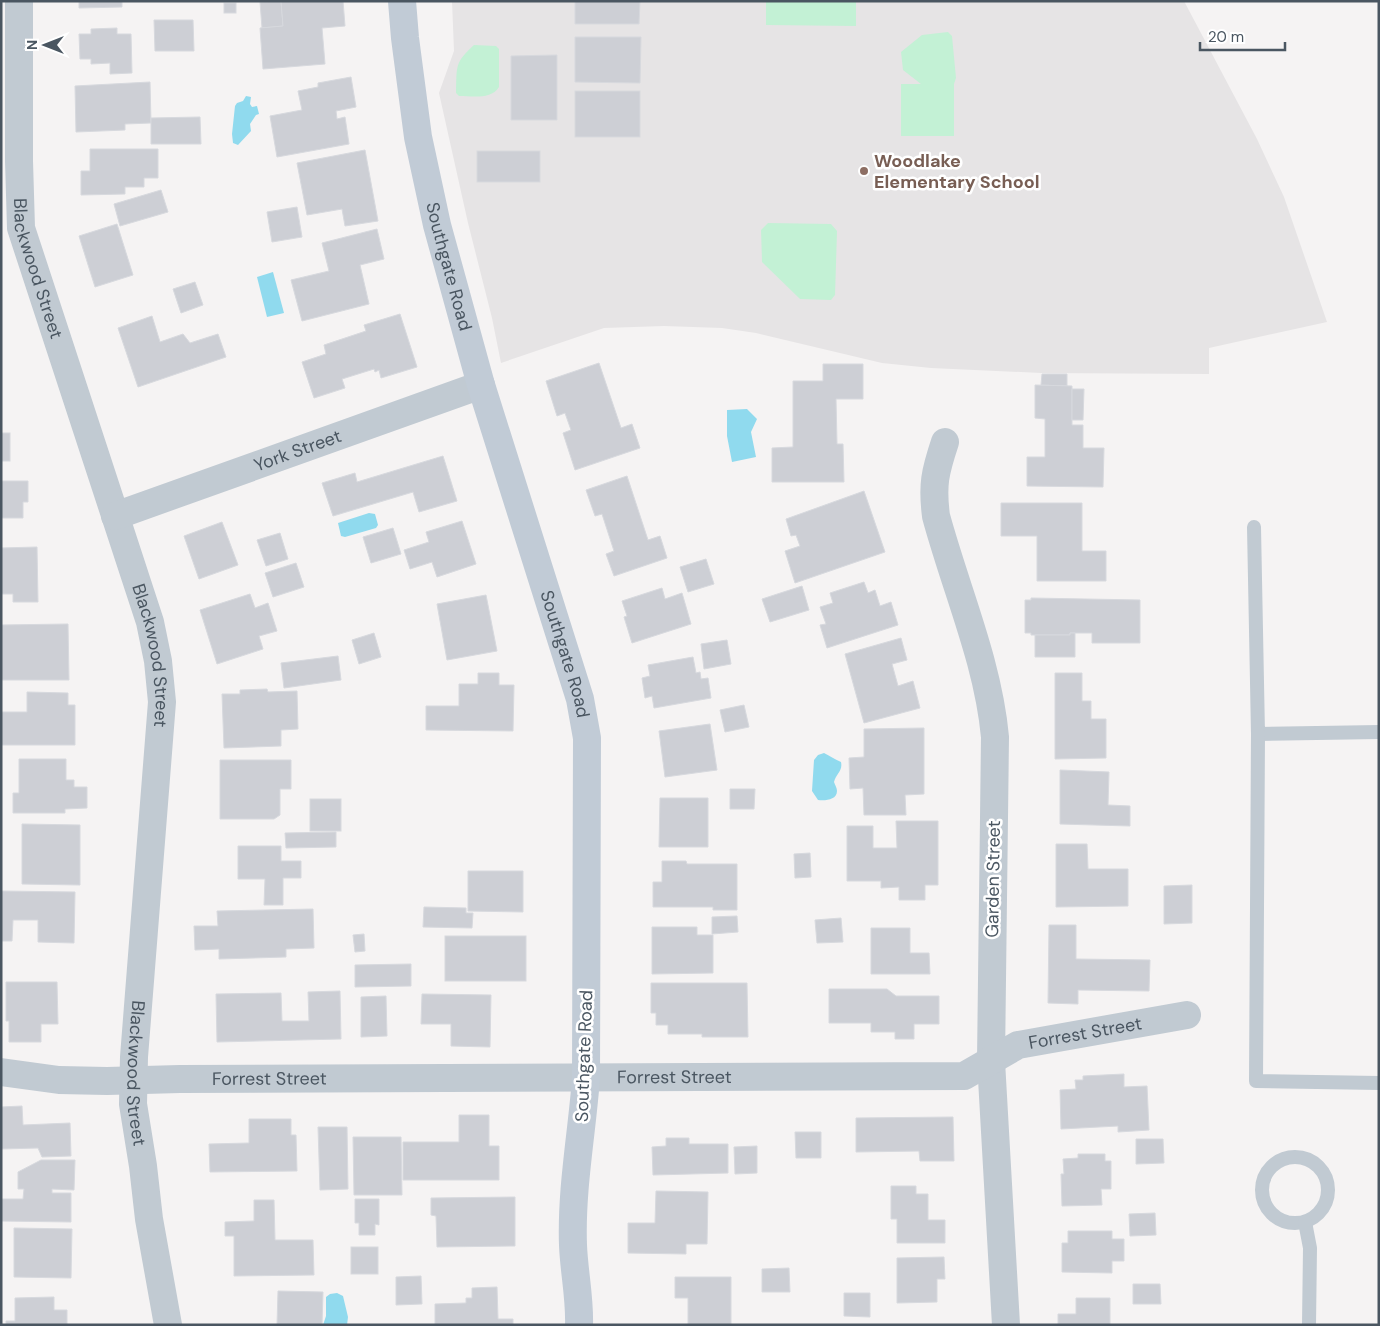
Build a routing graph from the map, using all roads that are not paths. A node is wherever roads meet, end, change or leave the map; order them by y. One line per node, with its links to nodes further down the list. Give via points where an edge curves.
1 (19, 1): 3 (street, Blackwood Street, via 19,161)
2 (402, 1): 4 (street, Southgate Road, via 427,180)
3 (11, 228): 6 (street, Blackwood Street)
4 (481, 386): 6 (street, York Street); 13 (street, Southgate Road, via 580,699 587,738)
5 (945, 442): 11 (street, Garden Street, via 936,469 933,493 936,516 986,681 995,737)
6 (115, 516): 14 (street, Blackwood Street, via 150,622 162,702)
7 (1254, 527): 9 (lane)
8 (1379, 732): 9 (lane)
9 (1258, 734): 15 (lane, via 1256,1082)
10 (1187, 1014): 11 (street, Forrest Street, via 1018,1045)
11 (991, 1061): 13 (street, Forrest Street, via 964,1076); 19 (street, Garden Street)
12 (1, 1072): 14 (street, Forrest Street, via 59,1080)
13 (586, 1078): 14 (street, Forrest Street); 18 (street, Southgate Road, via 574,1198 573,1245)
14 (134, 1081): 17 (street, Blackwood Street, via 133,1104 149,1219)
15 (1379, 1083)
16 (1305, 1222): 16 (lane, via 1318,1215 1327,1202 1327,1178 1320,1166 1310,1160 1290,1157 1278,1161 1268,1170 1263,1180 1264,1202 1277,1219 1294,1224); 20 (lane, via 1310,1248)
17 (168, 1325)
18 (579, 1325)
19 (1006, 1325)
20 (1309, 1325)

